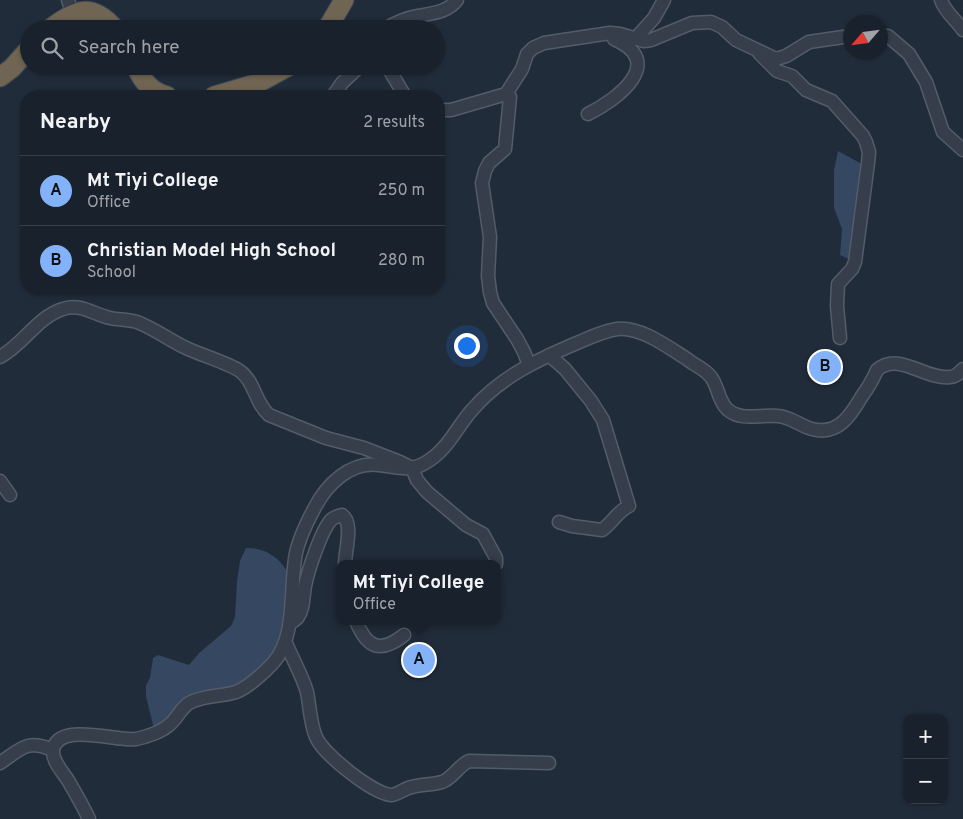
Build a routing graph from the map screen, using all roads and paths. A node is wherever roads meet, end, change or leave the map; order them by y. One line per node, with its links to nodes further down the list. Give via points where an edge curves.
1 (344, 0): 8 (highway)
2 (457, 0): 9 (street, via 449,8)
3 (664, 0): 14 (street, via 654,18)
4 (940, 0): 10 (street, via 944,10)
5 (70, 7): 6 (highway); 7 (highway, via 76,12 88,11)
6 (58, 20)
7 (108, 20)
8 (332, 20)
9 (407, 20)
10 (963, 30)
11 (600, 35): 14 (street, via 620,34); 26 (street, via 544,43 533,48); 28 (street, via 633,50 637,70 624,89)
12 (888, 36): 29 (street, via 909,54 926,82 943,132)
13 (843, 37): 15 (street, via 809,42 776,59)
14 (634, 39): 15 (street, via 651,40 692,22 711,22)
15 (757, 50): 30 (street, via 771,67 792,76 806,90 832,101 868,146 855,262 838,284)
16 (20, 59): 21 (highway)
17 (140, 75): 22 (highway, via 145,84)
18 (273, 75): 23 (highway)
19 (350, 75): 24 (street)
20 (392, 75): 25 (street)
21 (0, 77)
22 (154, 90)
23 (234, 90)
24 (337, 90)
25 (401, 90)
26 (506, 94): 27 (street); 33 (street, via 510,97 505,149 489,163 482,183 490,237 488,276 493,303 517,339)
27 (445, 110)
28 (588, 114)
29 (963, 150)
30 (840, 338)
31 (549, 356): 33 (street); 34 (street, via 605,331 622,328 652,337 707,372 721,401 737,415 778,416 824,430 848,419 884,364 894,363 949,378); 38 (street, via 565,369 603,420 629,506 602,530)
32 (0, 357): 35 (street, via 52,313 64,308 76,306 109,318 131,320 184,348 239,371 269,415)
33 (528, 365): 35 (street, via 473,408 443,450)
34 (963, 369)
35 (412, 468): 40 (street, via 427,492 466,525 483,534); 41 (street, via 359,466 342,475 326,490 314,507 295,558)
36 (0, 481): 37 (street)
37 (10, 495)
38 (559, 522)
39 (345, 560): 41 (street, via 349,528 342,515 330,522 324,532 305,584 302,611)
40 (496, 560)
41 (289, 624): 44 (street)
42 (357, 625): 43 (street, via 368,642 381,647)
43 (404, 635)
44 (286, 643): 45 (street, via 274,662 245,688 191,702 160,731 128,740 96,735 69,736 62,738); 47 (street, via 297,665 314,731 323,748 349,771 383,793 395,794 411,787 444,781 469,761)
45 (53, 750): 46 (street, via 29,745); 48 (street, via 57,764)
46 (0, 763)
47 (548, 763)
48 (89, 819)

